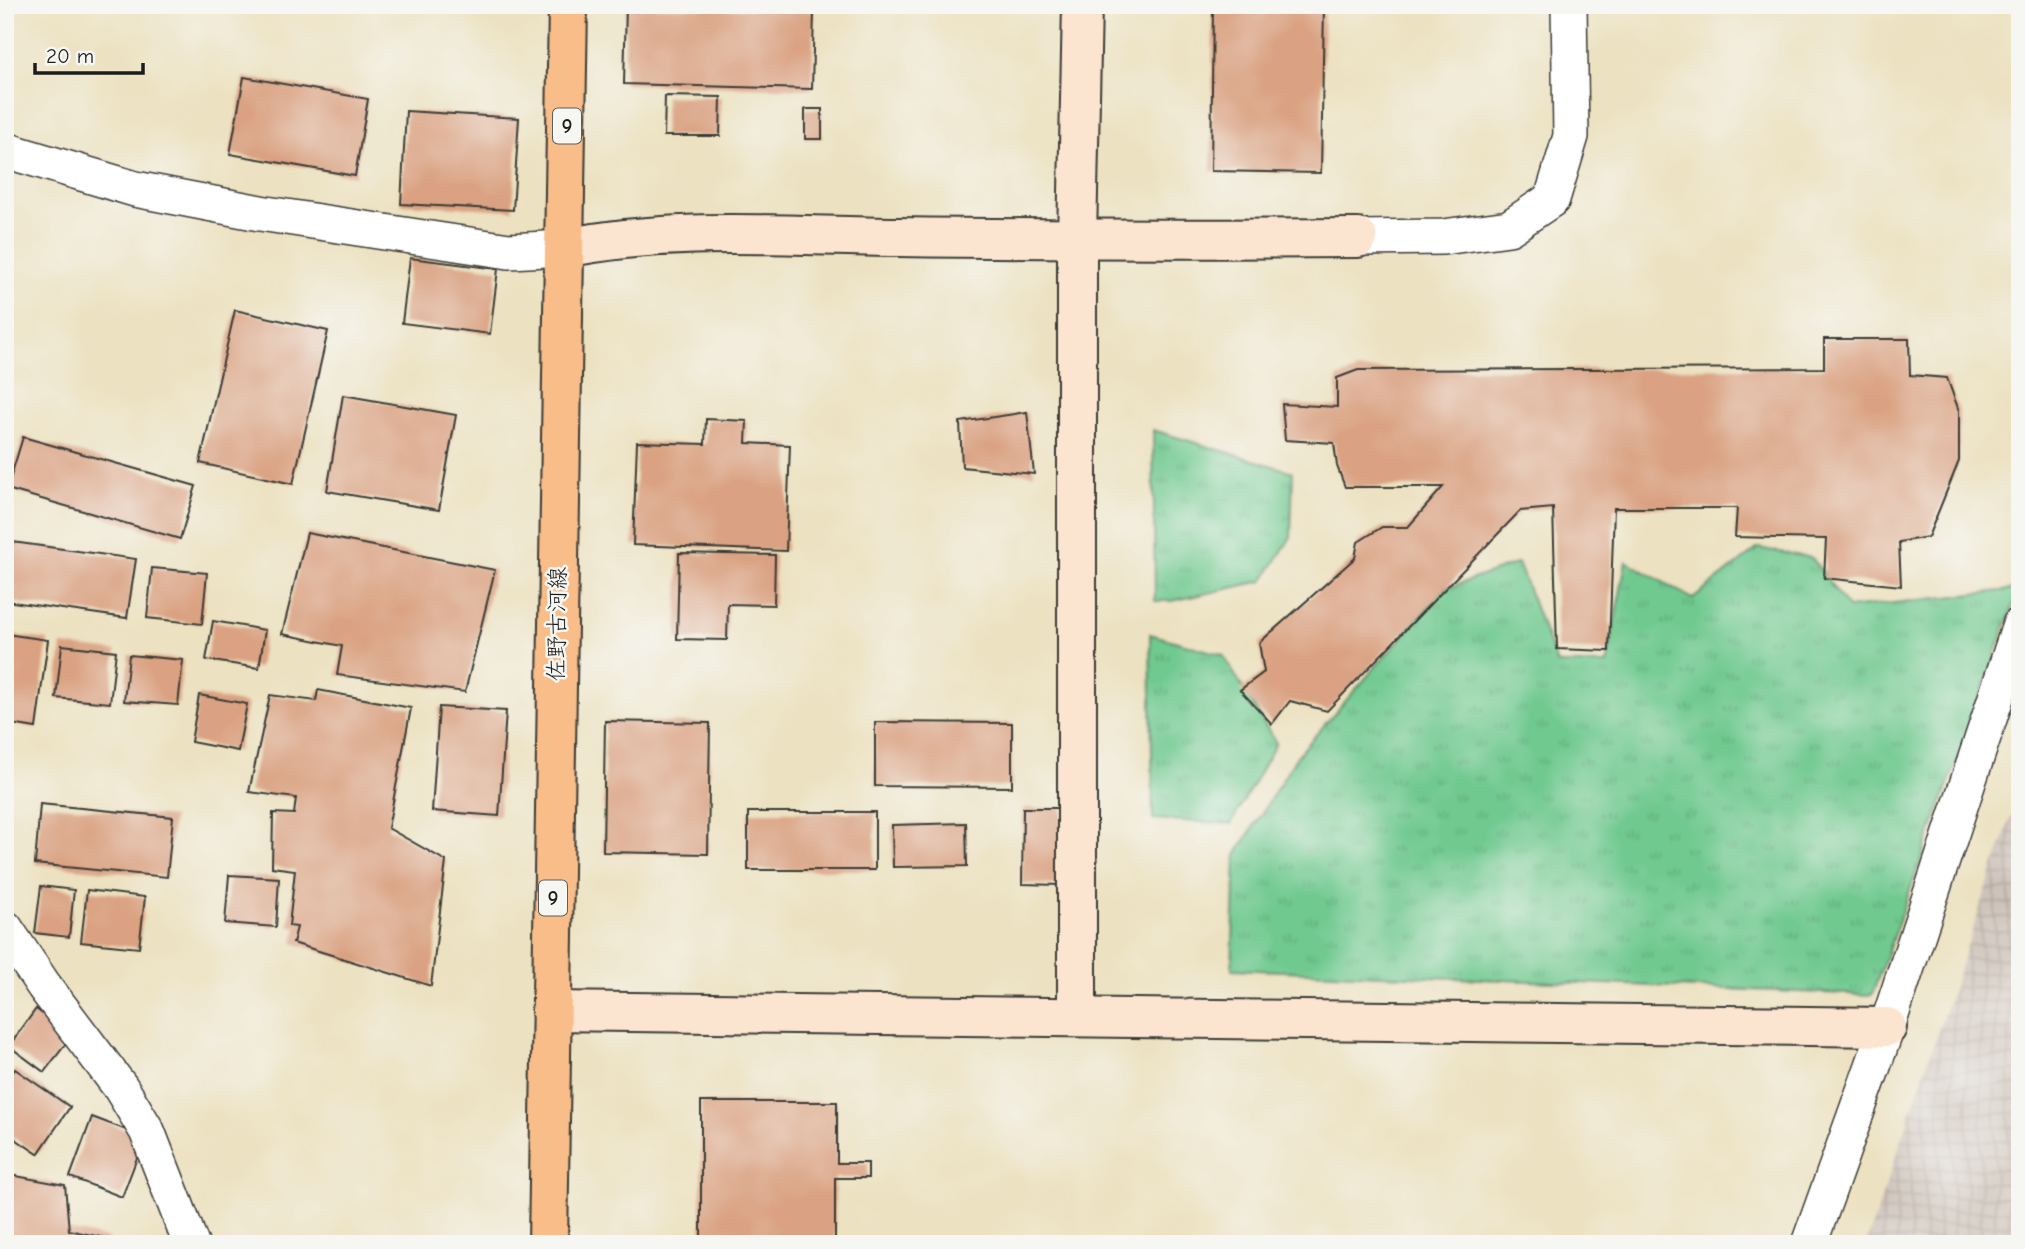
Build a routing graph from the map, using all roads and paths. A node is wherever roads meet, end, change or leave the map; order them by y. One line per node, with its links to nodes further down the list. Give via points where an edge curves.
1 (568, 5): 7 (main road, 佐野古河線 / 9)
2 (1082, 5): 6 (street)
3 (1569, 5): 5 (street, via 1572,136 1552,200 1509,228 1443,237)
4 (5, 150): 7 (street, via 135,189 260,213 509,251)
5 (1358, 238): 6 (street)
6 (1077, 239): 7 (street, via 680,234 601,240); 11 (street)
7 (565, 248): 10 (main road, 佐野古河線 / 9)
8 (2020, 625): 12 (street)
9 (5, 928): 13 (street, via 147,1131)
10 (551, 1011): 11 (street); 14 (main road, 佐野古河線 / 9)
11 (1077, 1016): 12 (street)
12 (1887, 1027): 15 (street)
13 (191, 1244)
14 (548, 1244)
15 (1809, 1244)

